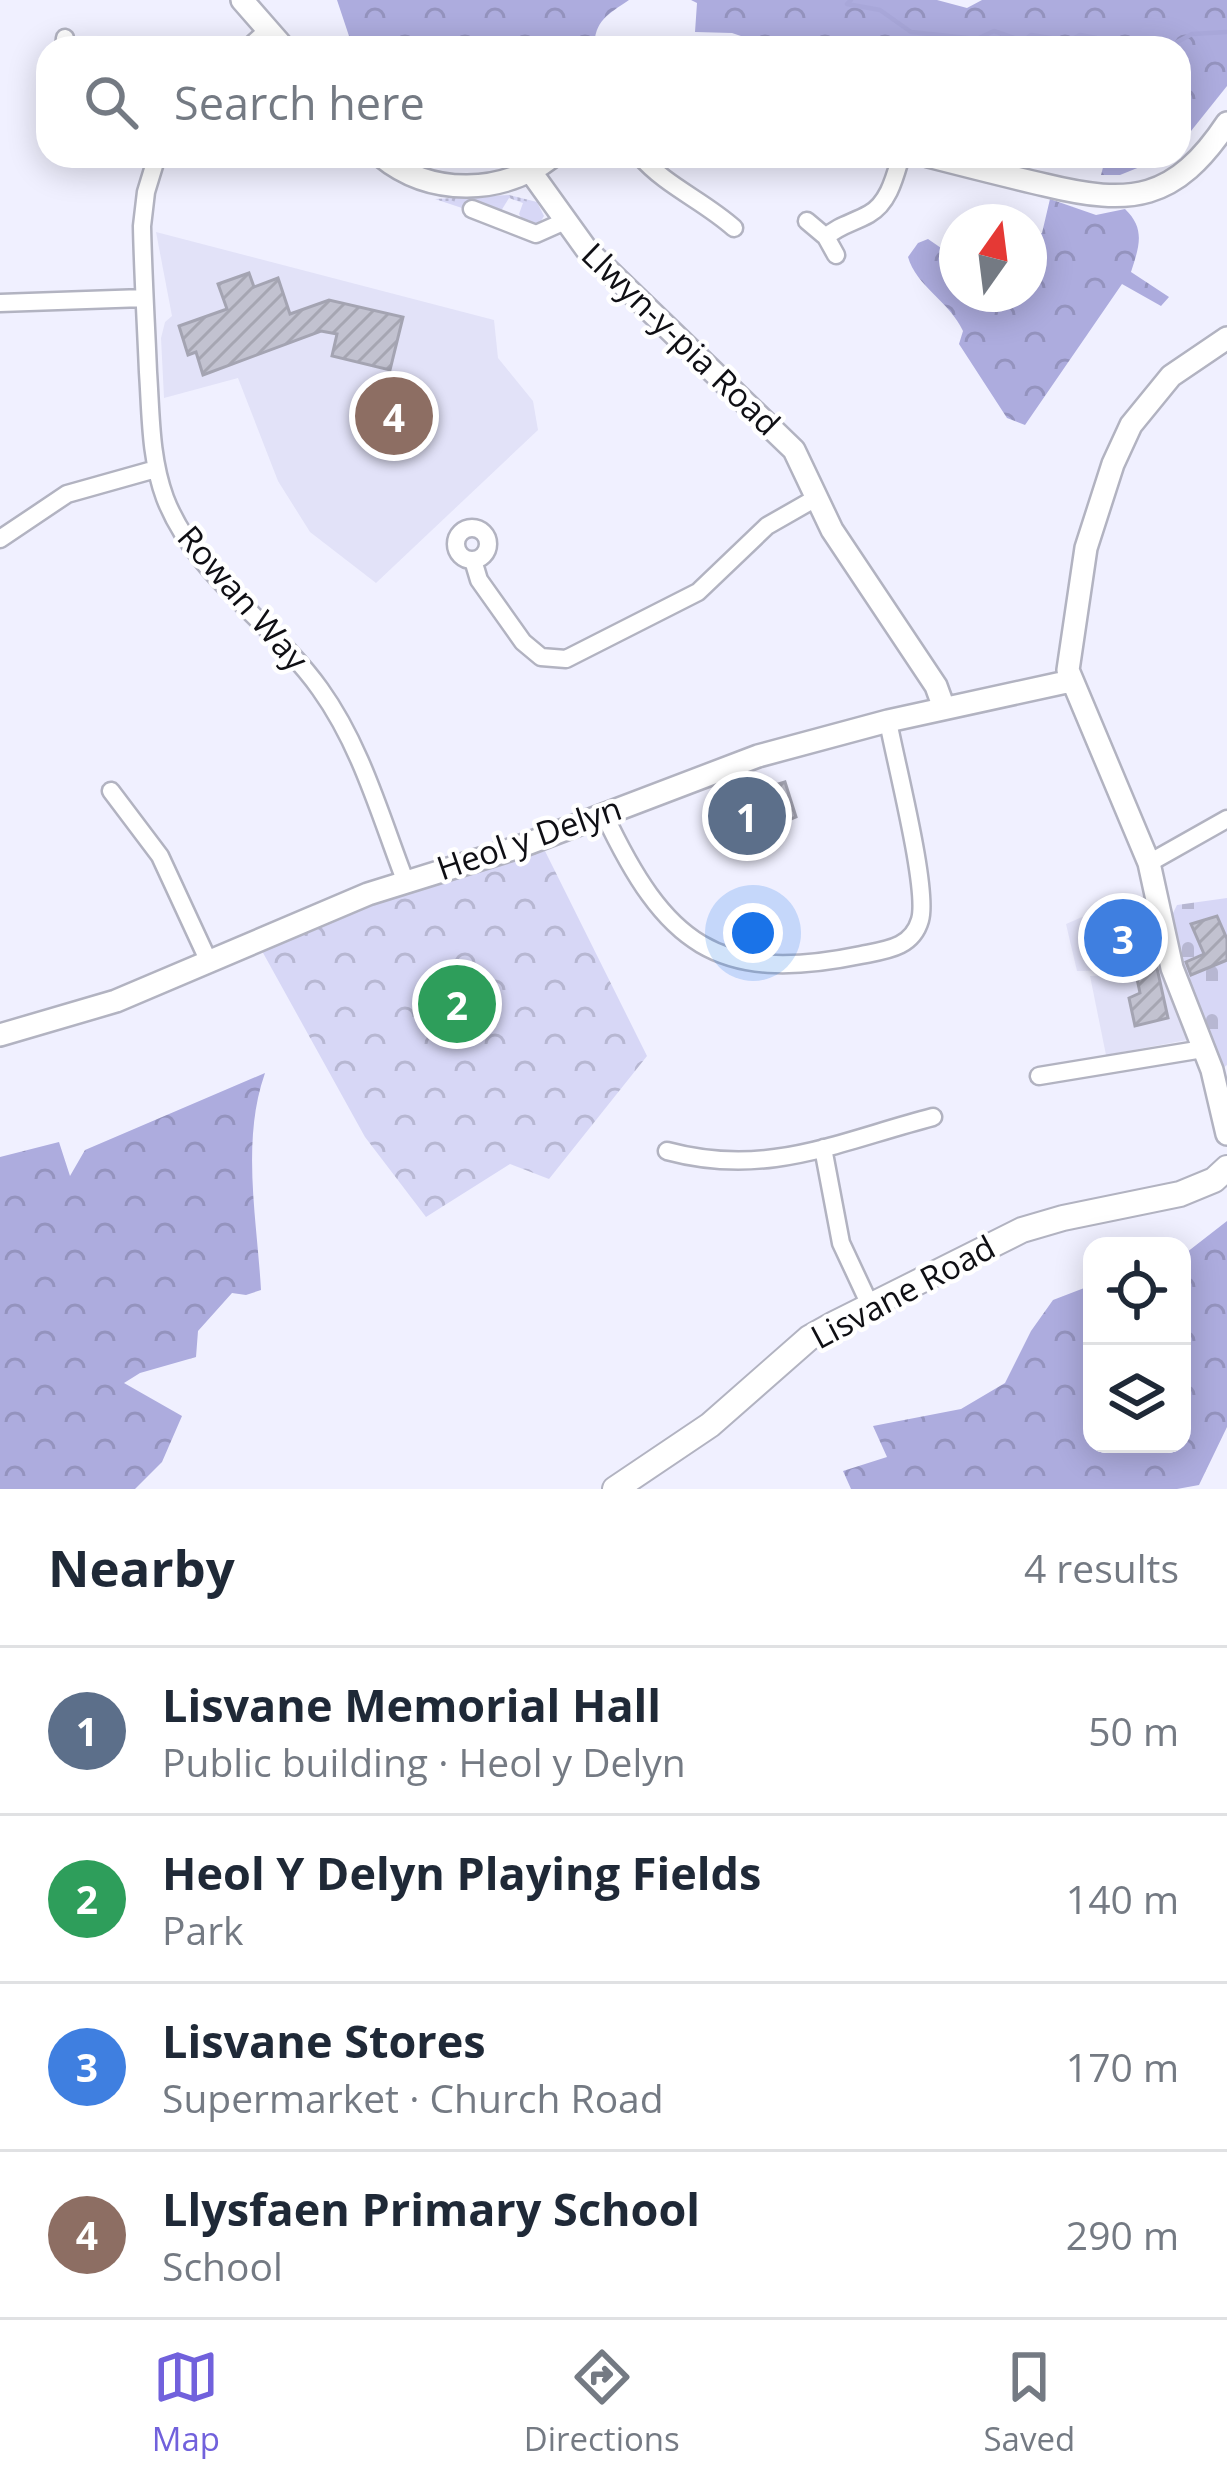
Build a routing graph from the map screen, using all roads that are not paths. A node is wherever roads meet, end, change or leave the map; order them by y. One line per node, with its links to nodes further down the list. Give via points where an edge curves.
1 (242, 0): 2 (street)
2 (268, 30): 3 (street); 4 (street)
3 (261, 36)
4 (273, 36)
5 (1227, 123): 6 (street)
6 (1220, 148): 12 (street, via 1174,181 1133,196 1101,198)
7 (154, 168): 20 (street, Rowan Way, via 143,208)
8 (399, 168): 13 (street, via 458,187)
9 (536, 168): 13 (street)
10 (653, 168): 17 (street)
11 (897, 168): 18 (street, via 874,212)
12 (1014, 168)
13 (531, 172): 16 (street, Llwyn-y-pia Road)
14 (472, 209): 16 (street, via 536,234)
15 (807, 221): 18 (street)
16 (563, 222): 24 (street, Llwyn-y-pia Road, via 787,441)
17 (734, 228)
18 (826, 237): 19 (street)
19 (836, 255)
20 (145, 298): 21 (street); 23 (street, Rowan Way)
21 (0, 303)
22 (1227, 338): 27 (street, via 1160,387 1122,444 1086,548)
23 (156, 470): 25 (street, via 67,494); 34 (street, Rowan Way, via 196,552 334,709)
24 (816, 497): 26 (street, via 767,526 698,592 566,659 541,657 523,642); 28 (street, Llwyn-y-pia Road)
25 (0, 539)
26 (473, 560)
27 (1071, 681): 28 (street, Heol y Delyn); 33 (street)
28 (944, 708): 29 (street, Heol y Delyn)
29 (888, 721): 31 (street, Heol y Delyn, via 758,757); 31 (street, via 922,906 915,931 893,949 796,965 713,952 663,912)
30 (111, 791): 35 (street, via 160,856)
31 (604, 814): 34 (street, Heol y Delyn)
32 (1227, 819): 33 (street)
33 (1149, 863): 37 (street, via 1175,980)
34 (405, 880): 35 (street, Heol y Delyn)
35 (209, 962): 36 (street, Heol y Delyn, via 116,1001)
36 (0, 1035)
37 (1203, 1049): 38 (street); 40 (street)
38 (1039, 1076)
39 (933, 1117): 41 (street)
40 (1227, 1134)
41 (823, 1148): 42 (street, via 744,1164); 44 (street, via 841,1244)
42 (667, 1151)
43 (1227, 1168): 44 (main road, Lisvane Road, via 1180,1194 1022,1230)
44 (870, 1305): 45 (main road, Lisvane Road, via 809,1338 710,1425)
45 (615, 1489)

